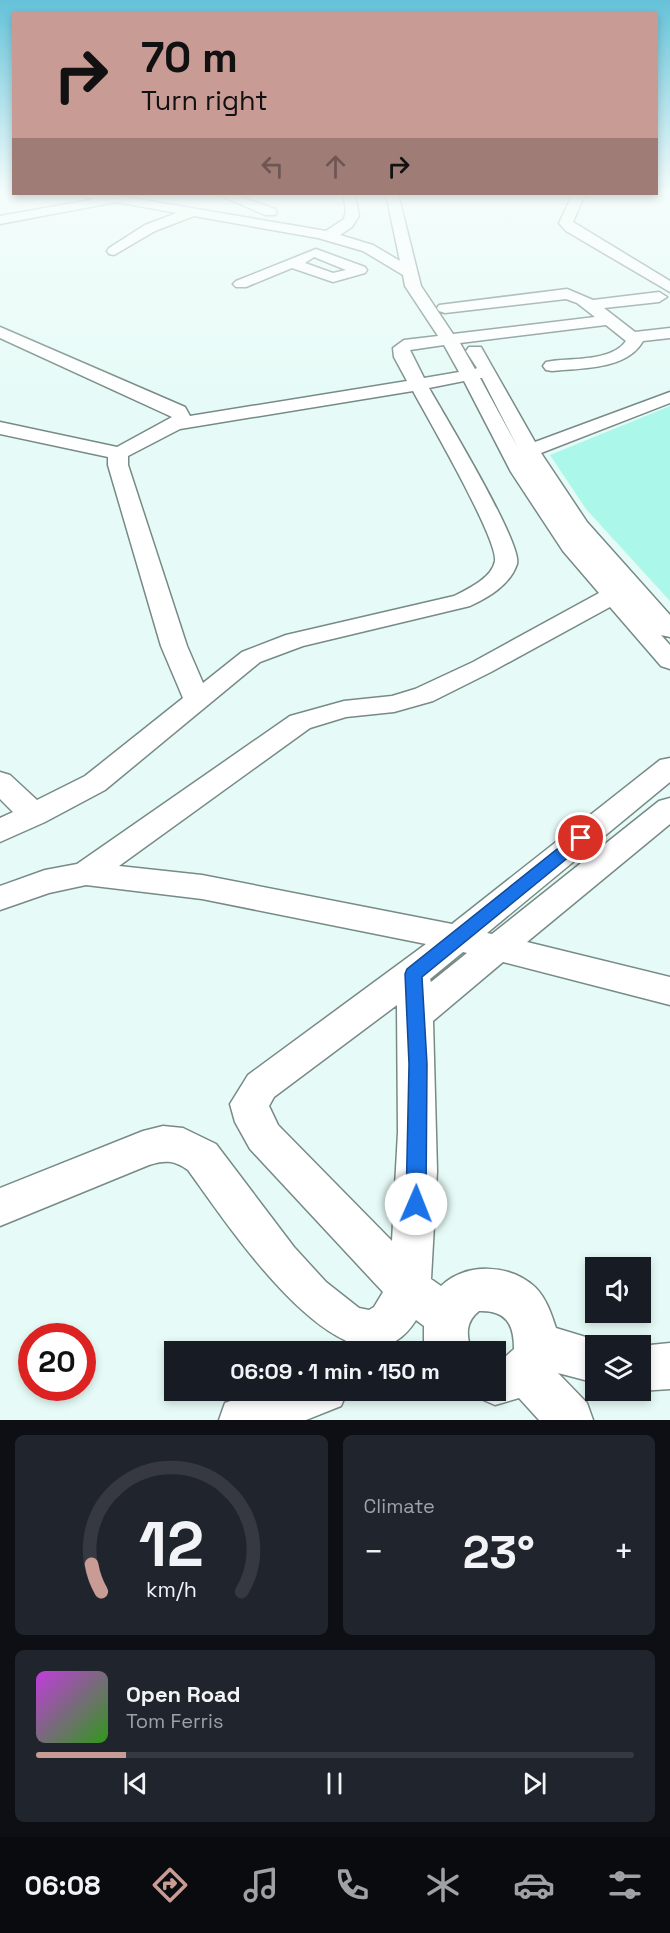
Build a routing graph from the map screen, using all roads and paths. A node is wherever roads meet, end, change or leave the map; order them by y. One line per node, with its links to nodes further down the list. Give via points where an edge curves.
1 (300, 259): 6 (lane)
2 (332, 259): 6 (lane, via 360,270 333,278)
3 (407, 259): 5 (lane)
4 (612, 259): 8 (lane)
5 (411, 260): 10 (lane); 15 (lane, via 413,286)
6 (291, 263): 7 (lane)
7 (241, 284)
8 (663, 298): 9 (lane)
9 (591, 305): 10 (lane, via 574,296 558,294); 11 (lane)
10 (445, 308): 15 (lane)
11 (611, 320): 14 (lane); 15 (lane)
12 (0, 332): 21 (lane, via 178,411 183,419)
13 (670, 333): 14 (lane)
14 (634, 337): 16 (lane, via 633,348 619,355)
15 (458, 340): 17 (lane); 18 (lane); 19 (lane, via 401,348)
16 (552, 366)
17 (488, 371): 18 (lane); 24 (lane)
18 (468, 374): 19 (lane); 24 (lane)
19 (418, 383): 21 (lane); 28 (lane, via 506,551 506,563 496,579 462,601 274,647 251,657)
20 (670, 396): 24 (lane)
21 (178, 423): 23 (lane)
22 (0, 428): 23 (lane)
23 (118, 453): 28 (lane, via 118,465 174,646)
24 (522, 454): 25 (lane, via 560,533)
25 (622, 590): 26 (lane); 27 (lane); 34 (lane, via 424,695 394,704 344,709 300,722)
26 (670, 630)
27 (670, 661)
28 (196, 700): 32 (lane, via 95,783)
29 (670, 766): 36 (lane)
30 (0, 782): 32 (lane)
31 (670, 808): 37 (lane)
32 (34, 815): 33 (lane)
33 (0, 831)
34 (86, 874): 35 (lane, via 45,882); 36 (lane, via 202,887)
35 (0, 898)
36 (457, 938): 37 (lane); 38 (lane)
37 (498, 949): 39 (lane); 40 (lane)
38 (413, 974): 40 (lane); 42 (lane, via 261,1086 249,1104 264,1137)
39 (670, 992)
40 (415, 1015): 42 (lane, via 416,1228)
41 (0, 1208): 42 (lane, via 124,1156 163,1143 183,1145 202,1157 279,1261 311,1297 348,1327 371,1333 390,1323)
42 (409, 1289): 43 (lane)
43 (444, 1341)
44 (445, 1341): 46 (lane, via 454,1304 464,1294 478,1289 500,1291 520,1302 536,1329)
45 (585, 1362): 46 (lane)
46 (519, 1366): 51 (lane)
47 (670, 1366): 48 (lane)
48 (651, 1367)
49 (295, 1401): 50 (lane)
50 (242, 1420)
51 (570, 1420)

